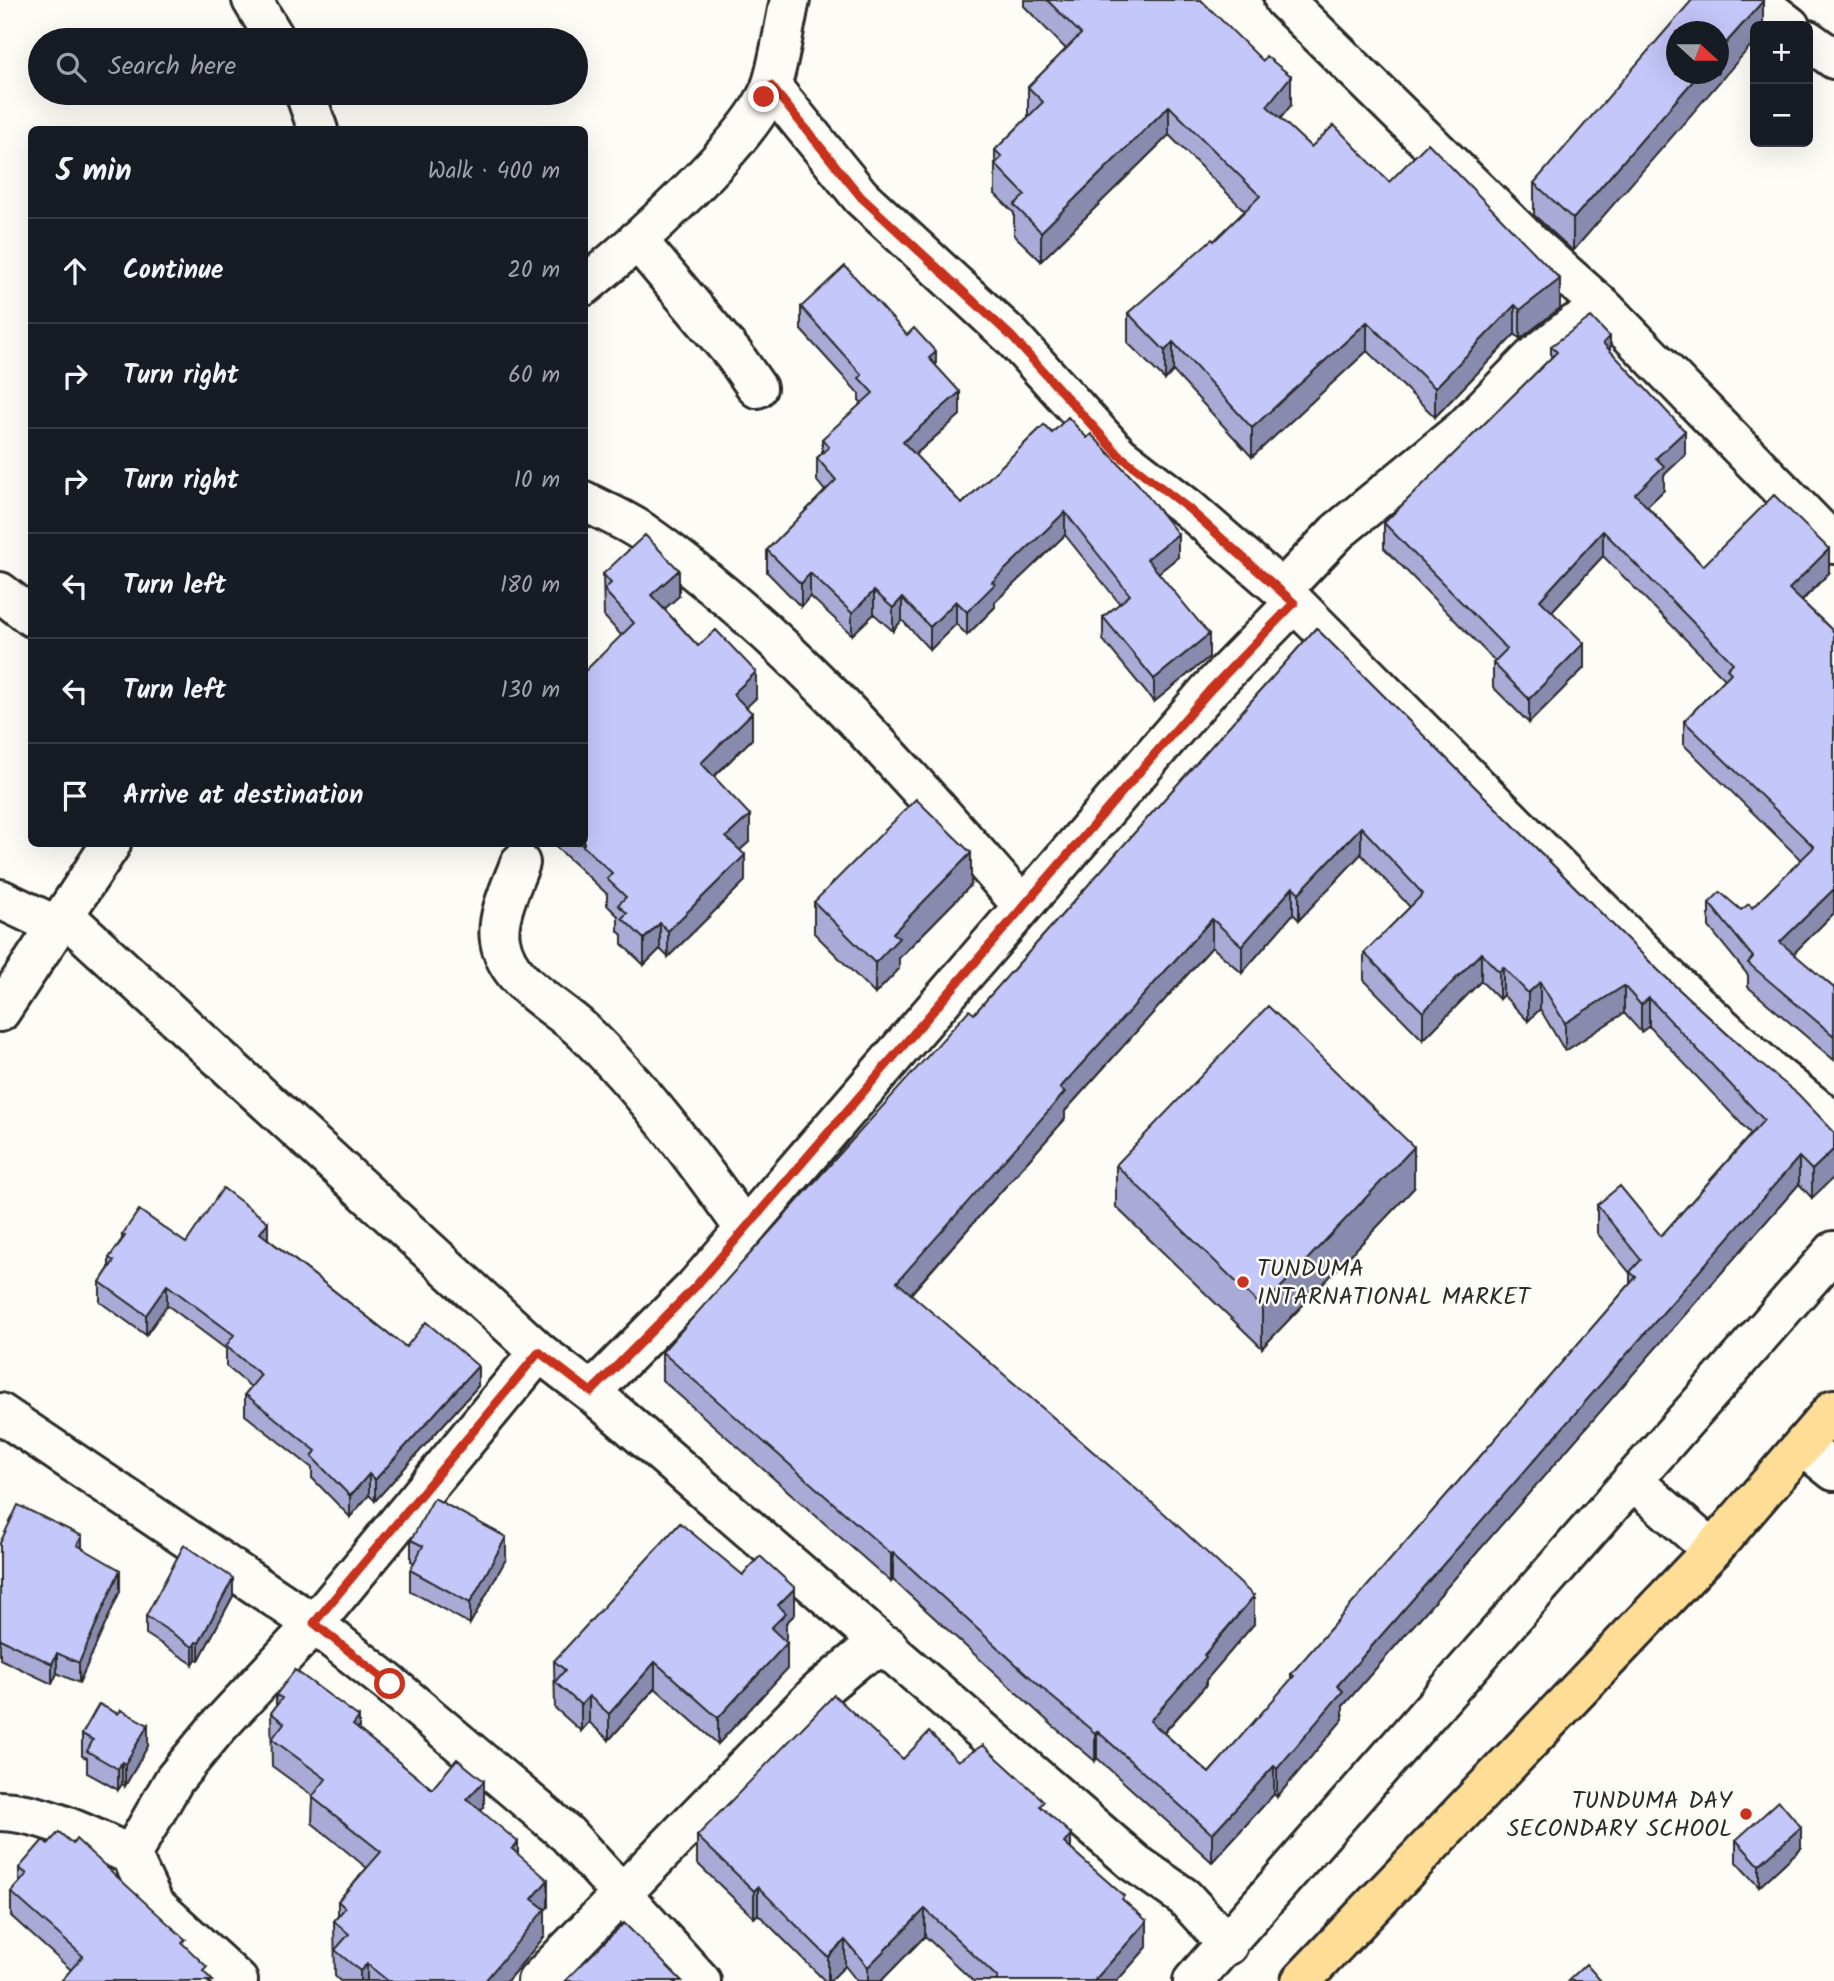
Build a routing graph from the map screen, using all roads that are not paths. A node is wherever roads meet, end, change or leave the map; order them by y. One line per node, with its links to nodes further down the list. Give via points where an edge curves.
1 (252, 0): 6 (street)
2 (790, 0): 9 (street)
3 (1284, 0): 14 (street, via 1531,243)
4 (1756, 0): 5 (street)
5 (1783, 21)
6 (268, 28)
7 (1813, 44): 8 (street)
8 (1834, 59)
9 (771, 86): 12 (street, via 746,127); 19 (street, via 861,197 1011,336 1119,455)
10 (309, 105): 11 (street)
11 (317, 126)
12 (637, 240): 13 (street); 15 (street)
13 (588, 283)
14 (1606, 310): 17 (street); 19 (street, via 1575,324 1533,357 1463,429 1337,532)
15 (757, 388)
16 (588, 503): 24 (street, via 639,530 739,609 876,739)
17 (1834, 544)
18 (0, 592): 20 (street)
19 (1288, 596): 24 (street); 27 (street, via 1674,983)
20 (28, 614)
21 (109, 847): 25 (street)
22 (520, 863): 28 (street, via 504,906 499,939 508,963 533,992 580,1029 645,1100)
23 (0, 899): 25 (street)
24 (1023, 905): 28 (street)
25 (61, 920): 26 (street); 30 (street)
26 (0, 1012)
27 (1834, 1122)
28 (744, 1228): 31 (street, via 695,1287)
29 (1834, 1251): 36 (street)
30 (539, 1352): 31 (street); 38 (street)
31 (591, 1392): 39 (street)
32 (1834, 1409): 34 (highway)
33 (0, 1413): 38 (street)
34 (1804, 1447): 35 (street); 37 (highway)
35 (1834, 1471)
36 (1632, 1480): 37 (street); 43 (street)
37 (1712, 1550): 48 (highway)
38 (314, 1623): 41 (street, via 174,1780); 42 (street, via 567,1834)
39 (888, 1646): 42 (street, via 860,1657 818,1692); 43 (street, via 1135,1863 1184,1898)
40 (0, 1811): 41 (street, via 64,1827)
41 (131, 1855): 44 (street, via 154,1904)
42 (624, 1895): 45 (street); 46 (street)
43 (1228, 1945): 47 (street)
44 (238, 1981)
45 (537, 1981)
46 (701, 1981)
47 (1194, 1981)
48 (1301, 1981)

